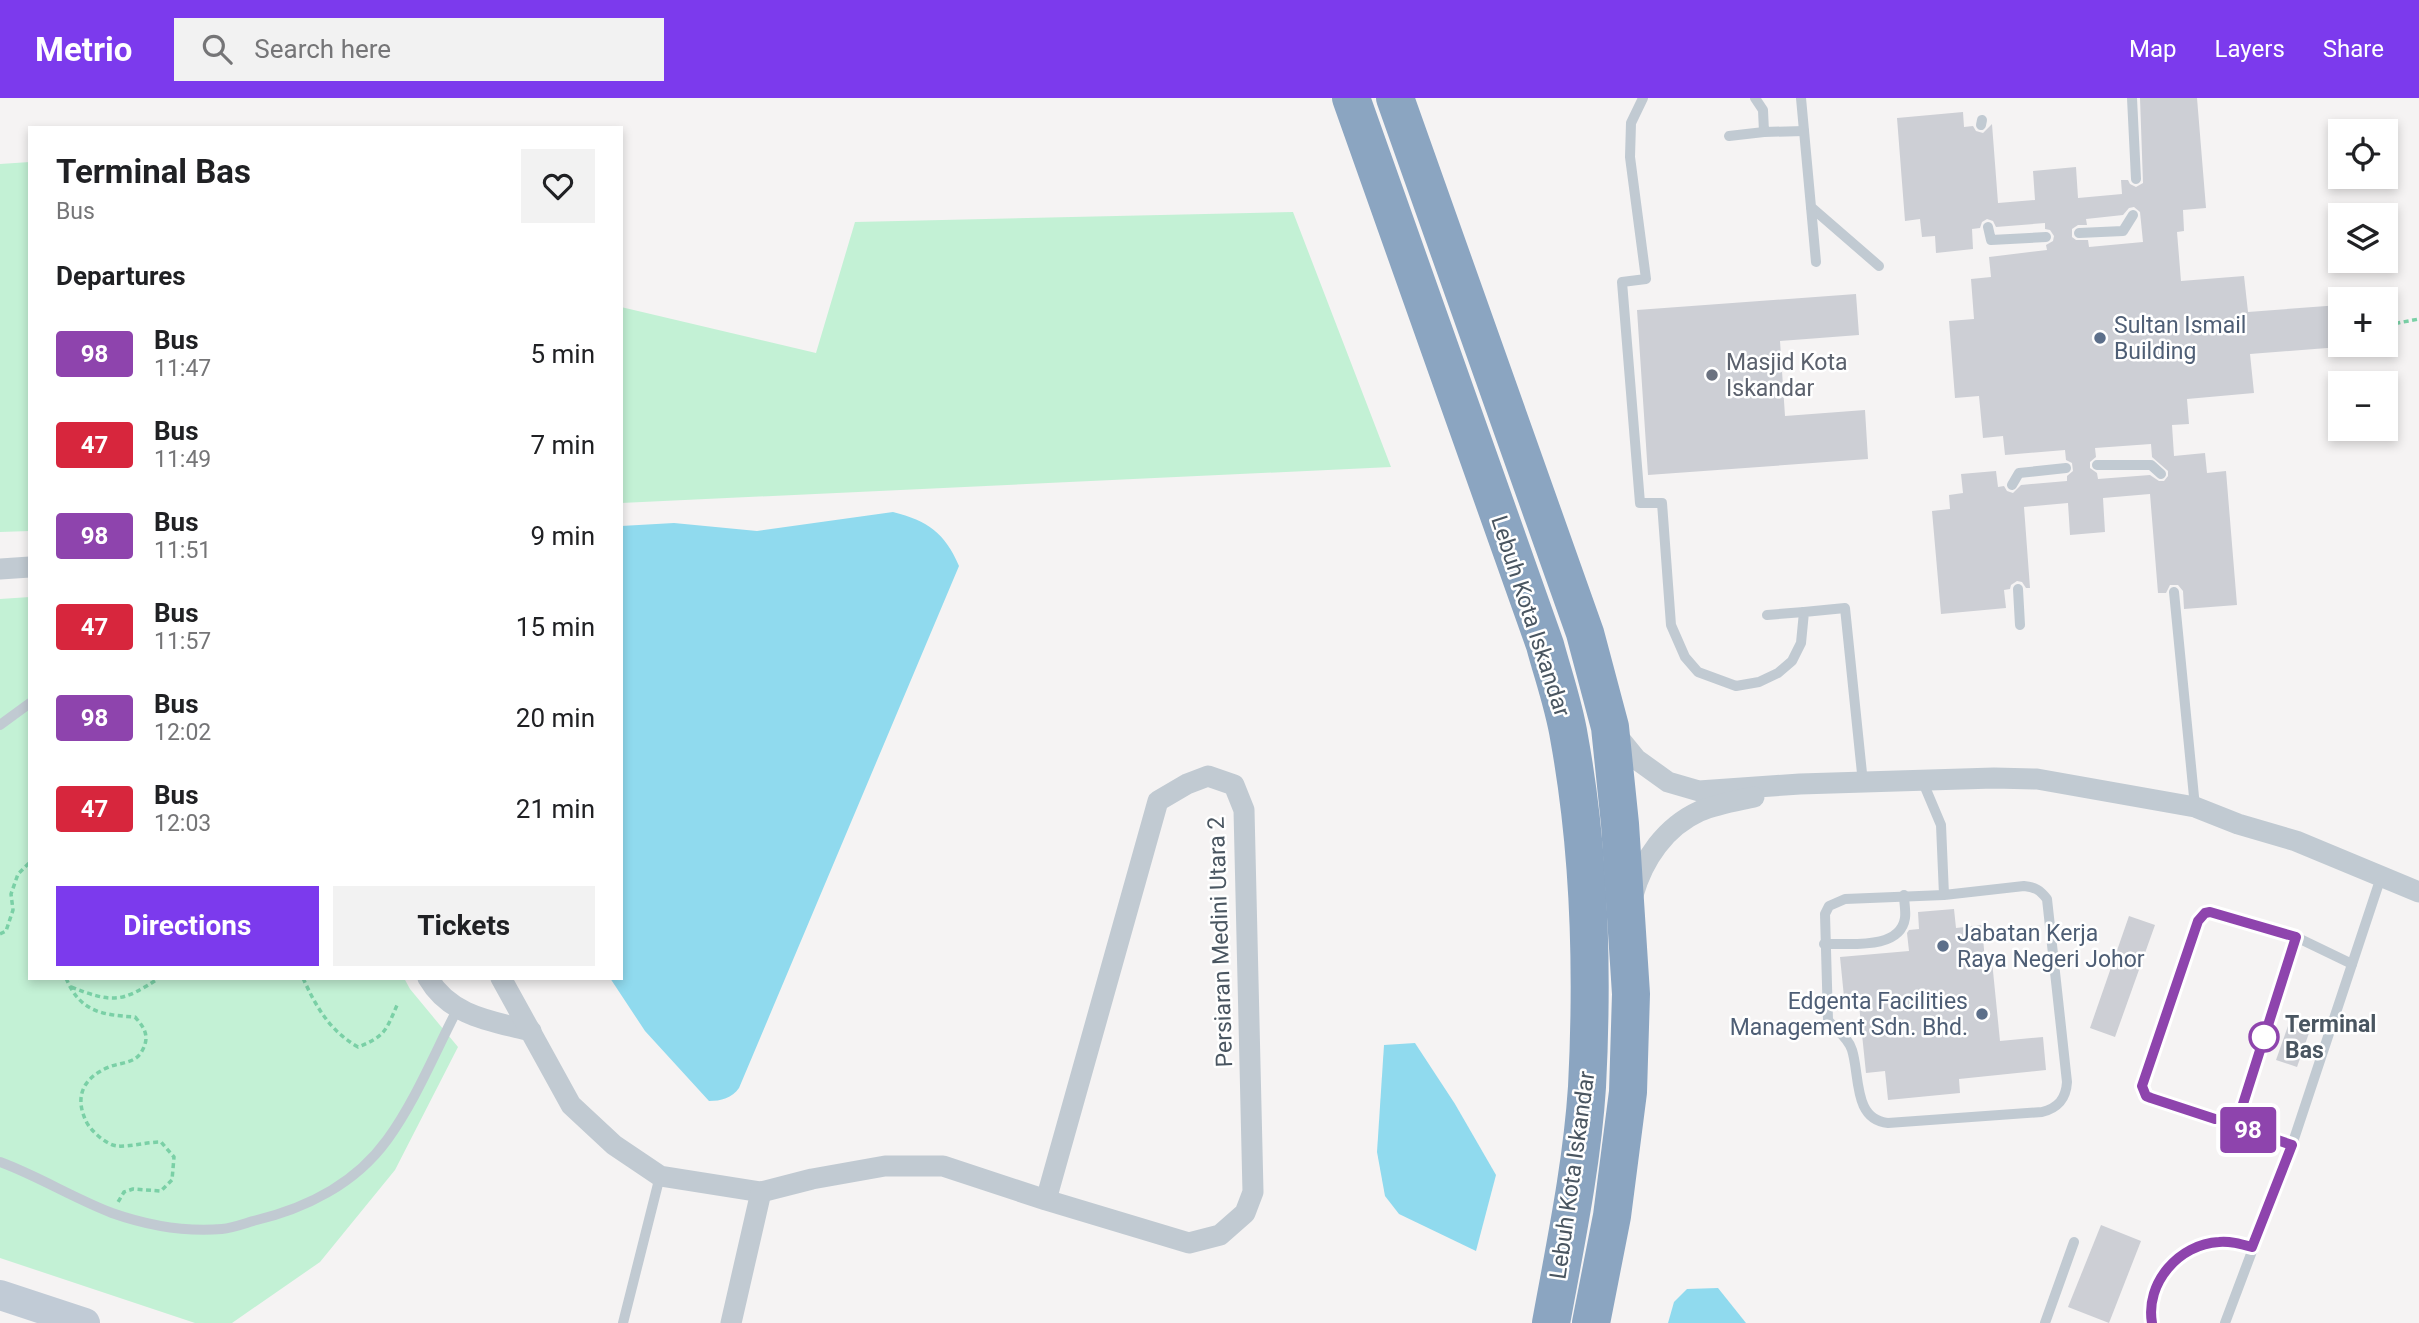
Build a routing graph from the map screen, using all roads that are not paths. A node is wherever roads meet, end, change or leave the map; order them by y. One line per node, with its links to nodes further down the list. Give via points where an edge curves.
1 (1351, 98): 60 (highway, Lebuh Kota Iskandar, via 1545,645 1569,736 1583,829 1587,1076)
2 (1643, 98): 26 (lane, via 1631,123 1630,157 1646,279 1622,282 1640,503 1662,503 1671,625 1685,657 1698,672 1736,686 1769,678 1792,661 1801,643)
3 (1755, 98): 8 (lane, via 1763,110)
4 (1801, 98): 7 (lane)
5 (2132, 98): 10 (lane)
6 (1396, 100): 31 (highway, Lebuh Kota Iskandar, via 1585,633)
7 (1804, 131): 8 (lane); 11 (lane)
8 (1764, 132): 9 (lane)
9 (1729, 136)
10 (2136, 179)
11 (1811, 208): 16 (lane); 17 (lane)
12 (2133, 215): 14 (lane, via 2123,230)
13 (1988, 228): 15 (lane, via 1991,240)
14 (2079, 233)
15 (2046, 236)
16 (1816, 261)
17 (1879, 266)
18 (2097, 465): 20 (lane, via 2151,465)
19 (2066, 468): 21 (lane, via 2020,472)
20 (2161, 474)
21 (2012, 485)
22 (28, 568): 23 (street)
23 (0, 569)
24 (2018, 589): 28 (lane)
25 (2174, 592): 35 (lane)
26 (1804, 612): 27 (lane); 33 (lane, via 1845,608)
27 (1767, 615)
28 (2020, 625)
29 (28, 704): 30 (lane)
30 (0, 725)
31 (1609, 727): 34 (street, via 1636,759 1668,782 1699,791); 40 (highway, Lebuh Kota Iskandar)
32 (1922, 780): 33 (street); 35 (street, via 2037,779); 39 (lane, via 1941,825)
33 (1863, 783): 34 (street)
34 (1800, 784): 40 (street, via 1702,811 1678,823 1659,842 1638,877)
35 (2195, 807): 36 (street, via 2296,841)
36 (2381, 877): 37 (street); 43 (lane)
37 (2419, 892)
38 (1904, 895): 39 (lane); 42 (lane, via 1836,901 1825,914); 42 (lane, via 1905,918 1892,938)
39 (1944, 895): 42 (lane, via 2024,886 2041,891 2047,899 2067,1082 2066,1093 2052,1109 1888,1123 1871,1118 1862,1103 1852,1049 1829,1020)
40 (1625, 921): 61 (highway, Lebuh Kota Iskandar, via 1630,994 1628,1092 1612,1216)
41 (2296, 937): 43 (lane); 48 (lane); 48 (lane, via 2205,913 2143,1081 2143,1091 2151,1098)
42 (1824, 944)
43 (2352, 964): 49 (lane)
44 (429, 980): 46 (street)
45 (502, 980): 47 (street, Persiaran Medini Utara 2)
46 (458, 1008): 47 (street, via 487,1022); 50 (lane, via 386,1142 360,1170 329,1193 277,1215 223,1229 161,1227 111,1212)
47 (531, 1031): 51 (street, Persiaran Medini Utara 2, via 571,1105 614,1145)
48 (2236, 1126): 49 (lane)
49 (2292, 1145): 55 (lane)
50 (0, 1161)
51 (660, 1176): 52 (street, Persiaran Medini Utara 2); 58 (lane)
52 (761, 1192): 53 (street, Persiaran Medini Utara 2, via 885,1166 943,1166); 59 (street)
53 (1046, 1200): 53 (street, Persiaran Medini Utara 2, via 1188,1243 1220,1235 1244,1213 1253,1192 1245,824 1234,785 1208,776 1158,801)
54 (2074, 1242): 62 (lane)
55 (2252, 1247): 63 (lane, via 2216,1242 2182,1255 2158,1282); 64 (lane)
56 (0, 1295): 57 (street)
57 (85, 1323)
58 (622, 1323)
59 (731, 1323)
60 (1551, 1323)
61 (1591, 1323)
62 (2045, 1323)
63 (2152, 1323)
64 (2225, 1323)

